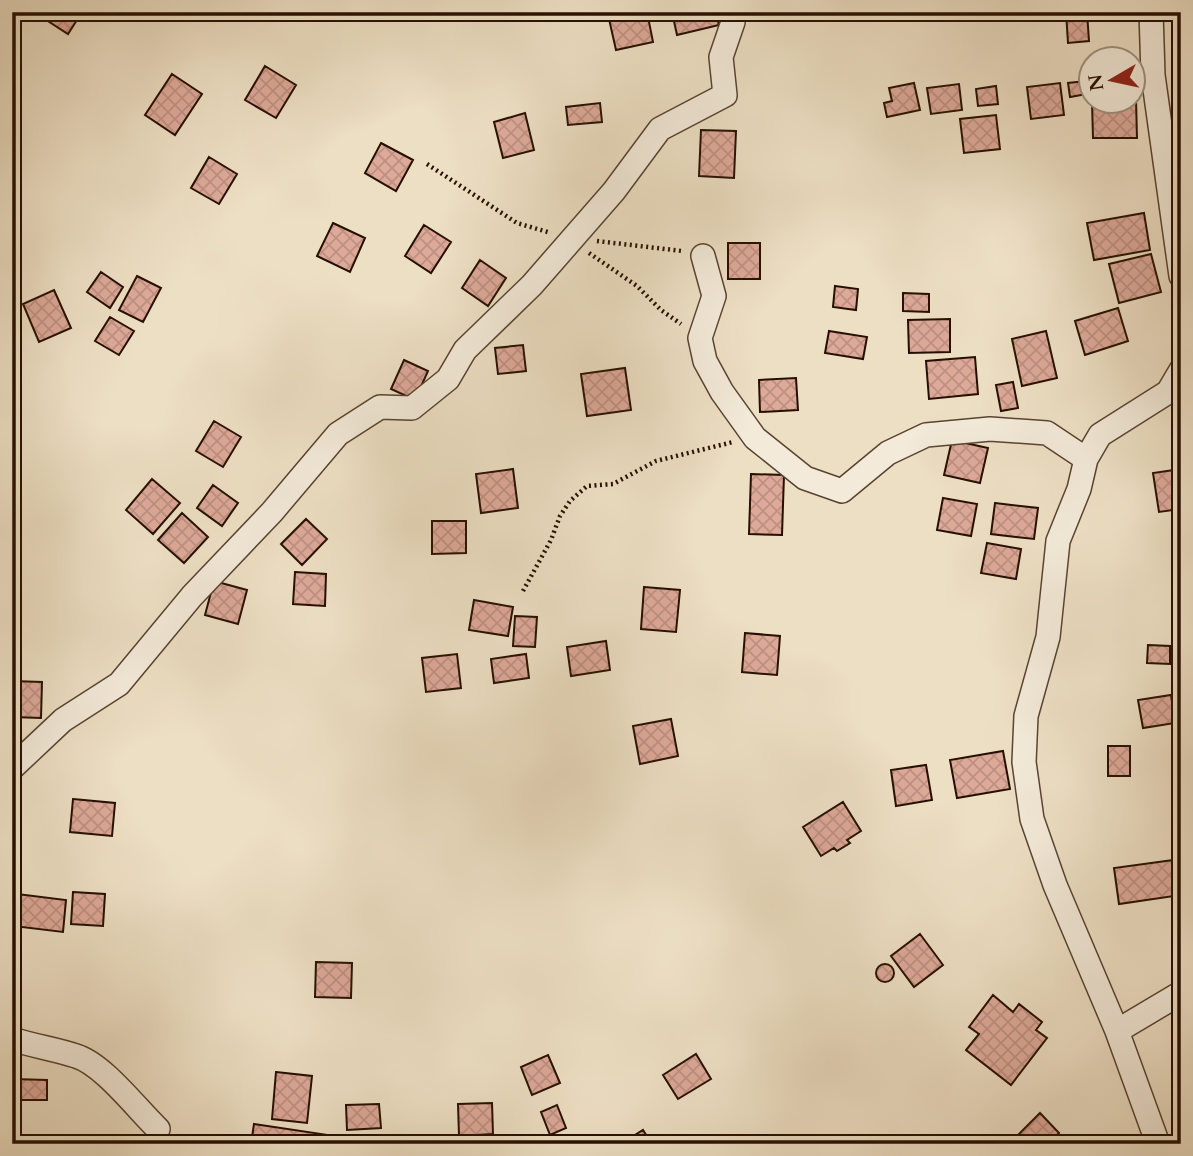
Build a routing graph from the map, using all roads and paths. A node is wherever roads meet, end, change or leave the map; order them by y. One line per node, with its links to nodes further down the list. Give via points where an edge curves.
1 (733, 12): 3 (street, via 721,57 725,95 660,129)
2 (1151, 12): 5 (street, via 1153,75)
3 (573, 238): 6 (path); 13 (street, via 466,350 448,379 412,408 380,407 338,434 119,684 63,720)
4 (703, 256): 6 (street, via 713,296)
5 (1181, 276)
6 (700, 338): 8 (street, via 705,361 722,392)
7 (1181, 370): 9 (street, via 1168,392 1100,435)
8 (755, 438): 9 (street, via 806,478 842,491 888,453 926,435 990,429 1047,433); 12 (path, via 656,461 613,484 587,486 560,516)
9 (1086, 460): 15 (street, via 1058,541 1048,637 1026,716 1024,762 1036,832)
10 (17, 579): 11 (path)
11 (12, 586)
12 (523, 591)
13 (12, 768)
14 (1181, 993): 15 (street)
15 (1117, 1031): 18 (street)
16 (12, 1039): 17 (street, via 79,1056 110,1079)
17 (158, 1129)
18 (1158, 1144)

